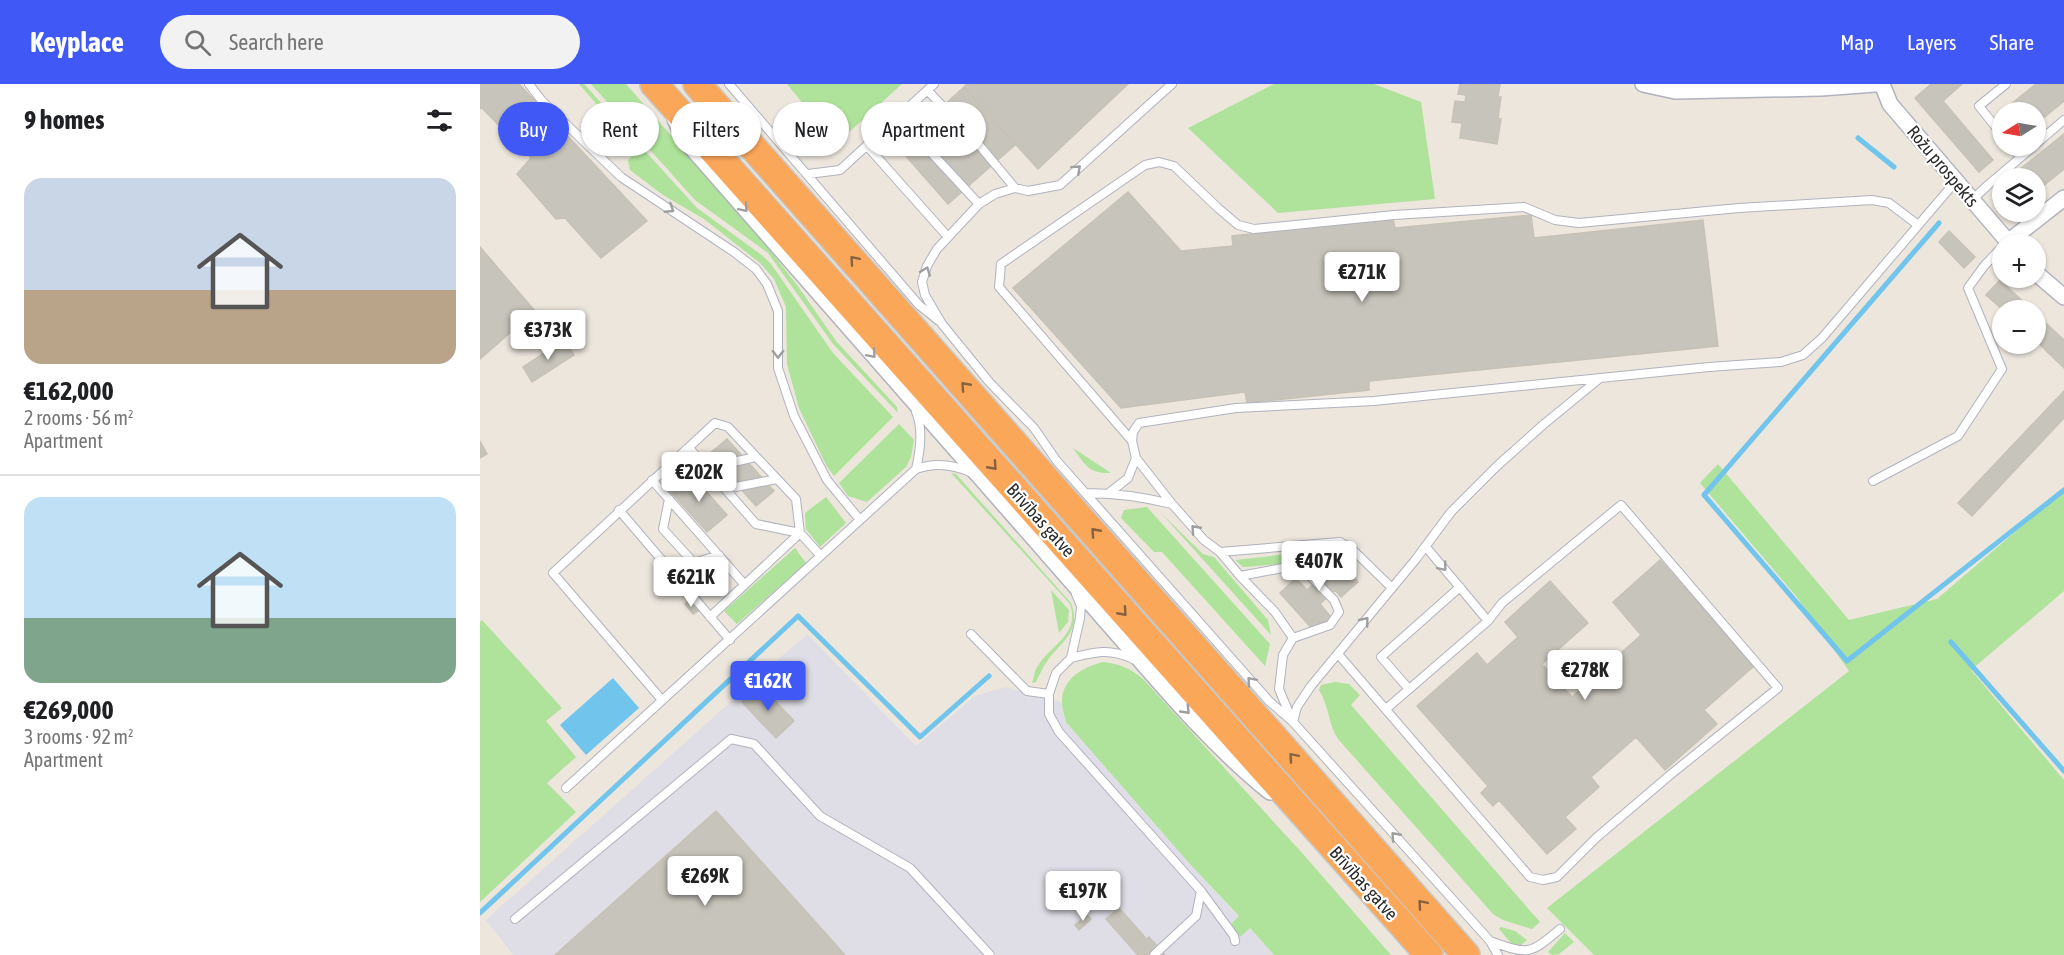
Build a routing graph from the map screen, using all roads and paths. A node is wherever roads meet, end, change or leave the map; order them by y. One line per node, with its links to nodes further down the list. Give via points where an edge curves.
1 (528, 84): 52 (lane, one-way to 52, via 621,177 756,269 778,311 778,368 794,416 827,480)
2 (697, 84): 89 (highway, Brīvības gatve, one-way to 2)
3 (729, 84): 20 (lane)
4 (934, 84): 11 (lane)
5 (1172, 84): 22 (lane, one-way to 5, via 1028,191 1060,185)
6 (1643, 84): 7 (street, via 1676,91)
7 (1875, 84)
8 (1882, 84): 21 (street, Rožu prospekts, via 1890,104)
9 (2006, 84): 14 (lane, via 1979,106)
10 (658, 88): 35 (street, one-way to 35, via 684,140); 79 (highway, Brīvības gatve, one-way to 79)
11 (928, 91): 12 (lane); 22 (lane)
12 (916, 102)
13 (2064, 120): 15 (lane)
14 (1992, 122)
15 (2046, 136)
16 (861, 153): 20 (lane, via 840,170)
17 (876, 156): 29 (lane)
18 (934, 156): 25 (lane)
19 (2021, 157): 24 (lane)
20 (808, 174): 33 (lane, via 911,296)
21 (1956, 181): 24 (street, Rožu prospekts); 26 (lane)
22 (1015, 188): 25 (lane)
23 (2064, 198): 28 (street)
24 (1972, 200): 27 (street, Rožu prospekts)
25 (979, 204): 29 (lane)
26 (1918, 225): 34 (lane, via 1803,355 1780,362); 36 (lane, via 1889,202 1872,200 1579,223 1555,220 1524,207 1254,229 1238,225 1174,166 1159,162 1145,165 1001,264 999,287)
27 (1998, 234)
28 (2019, 234)
29 (948, 237): 33 (lane, one-way to 29, via 922,282 927,266)
30 (1992, 258): 45 (lane, via 1968,288 2002,369 1958,436)
31 (2046, 282): 32 (street)
32 (2064, 297)
33 (942, 324): 47 (lane)
34 (1600, 378): 36 (lane, via 1374,400 1236,408 1139,423); 55 (lane, via 1497,466 1451,512)
35 (909, 395): 41 (lane, via 920,422); 42 (street)
36 (1132, 441): 39 (lane)
37 (688, 448): 38 (lane, via 715,423 728,427); 40 (lane); 44 (lane)
38 (756, 457): 40 (lane); 43 (lane)
39 (1136, 458): 48 (lane, via 1128,478); 50 (lane)
40 (706, 468): 46 (lane)
41 (916, 469): 42 (lane, via 952,465); 52 (lane)
42 (977, 475): 61 (street)
43 (777, 479): 46 (lane); 53 (lane, via 796,499)
44 (652, 480): 49 (lane); 51 (lane)
45 (1873, 482)
46 (725, 489): 53 (lane, via 756,524)
47 (1086, 493): 48 (lane); 77 (lane, one-way to 47, via 1269,701)
48 (1109, 493): 50 (lane)
49 (669, 499): 57 (lane); 57 (lane, via 663,529 694,563)
50 (1172, 504): 56 (lane, one-way to 50)
51 (619, 510): 65 (lane); 75 (lane, via 552,573)
52 (860, 520): 58 (lane)
53 (800, 533): 58 (lane); 62 (lane)
54 (1296, 546): 56 (lane); 59 (lane); 64 (lane, via 1340,542)
55 (1426, 547): 63 (lane, one-way to 63); 64 (lane)
56 (1220, 552): 60 (lane)
57 (719, 555): 62 (lane)
58 (820, 555): 69 (lane)
59 (1299, 565): 60 (lane); 68 (lane, via 1334,600 1339,612 1330,624)
60 (1240, 576): 68 (lane, via 1275,612)
61 (1070, 580): 71 (lane, via 1081,606); 72 (street)
62 (744, 584): 65 (lane)
63 (1460, 587): 66 (lane); 73 (lane, via 1381,657)
64 (1392, 588): 70 (lane, one-way to 64)
65 (710, 617): 69 (lane)
66 (1488, 621): 73 (lane); 76 (lane, via 1502,603 1621,506 1778,688 1596,838 1557,877 1543,880 1530,877)
67 (971, 634): 74 (lane, via 1027,691)
68 (1293, 638): 77 (lane, via 1283,655 1279,689)
69 (730, 640): 75 (lane)
70 (1338, 654): 76 (lane); 77 (lane, via 1297,707)
71 (1071, 658): 72 (lane, via 1100,651 1117,652); 74 (lane, via 1056,673)
72 (1146, 666): 79 (street, one-way to 79, via 1241,769)
73 (1408, 688): 76 (lane)
74 (1049, 694): 80 (lane, via 1050,714 1059,732)
75 (662, 700): 78 (lane)
76 (1386, 709)
77 (1293, 722): 84 (lane, one-way to 77)
78 (566, 788)
79 (1310, 824): 88 (highway, Brīvības gatve)
80 (1201, 891): 83 (lane); 87 (lane, via 1196,916)
81 (516, 919): 86 (lane, via 731,739 754,744 820,816 910,868)
82 (1560, 929): 85 (lane)
83 (1235, 941)
84 (1490, 941): 85 (lane, via 1515,953); 90 (lane)
85 (1534, 953)
86 (990, 955)
87 (1154, 955)
88 (1429, 955)
89 (1466, 955)
90 (1498, 955)

